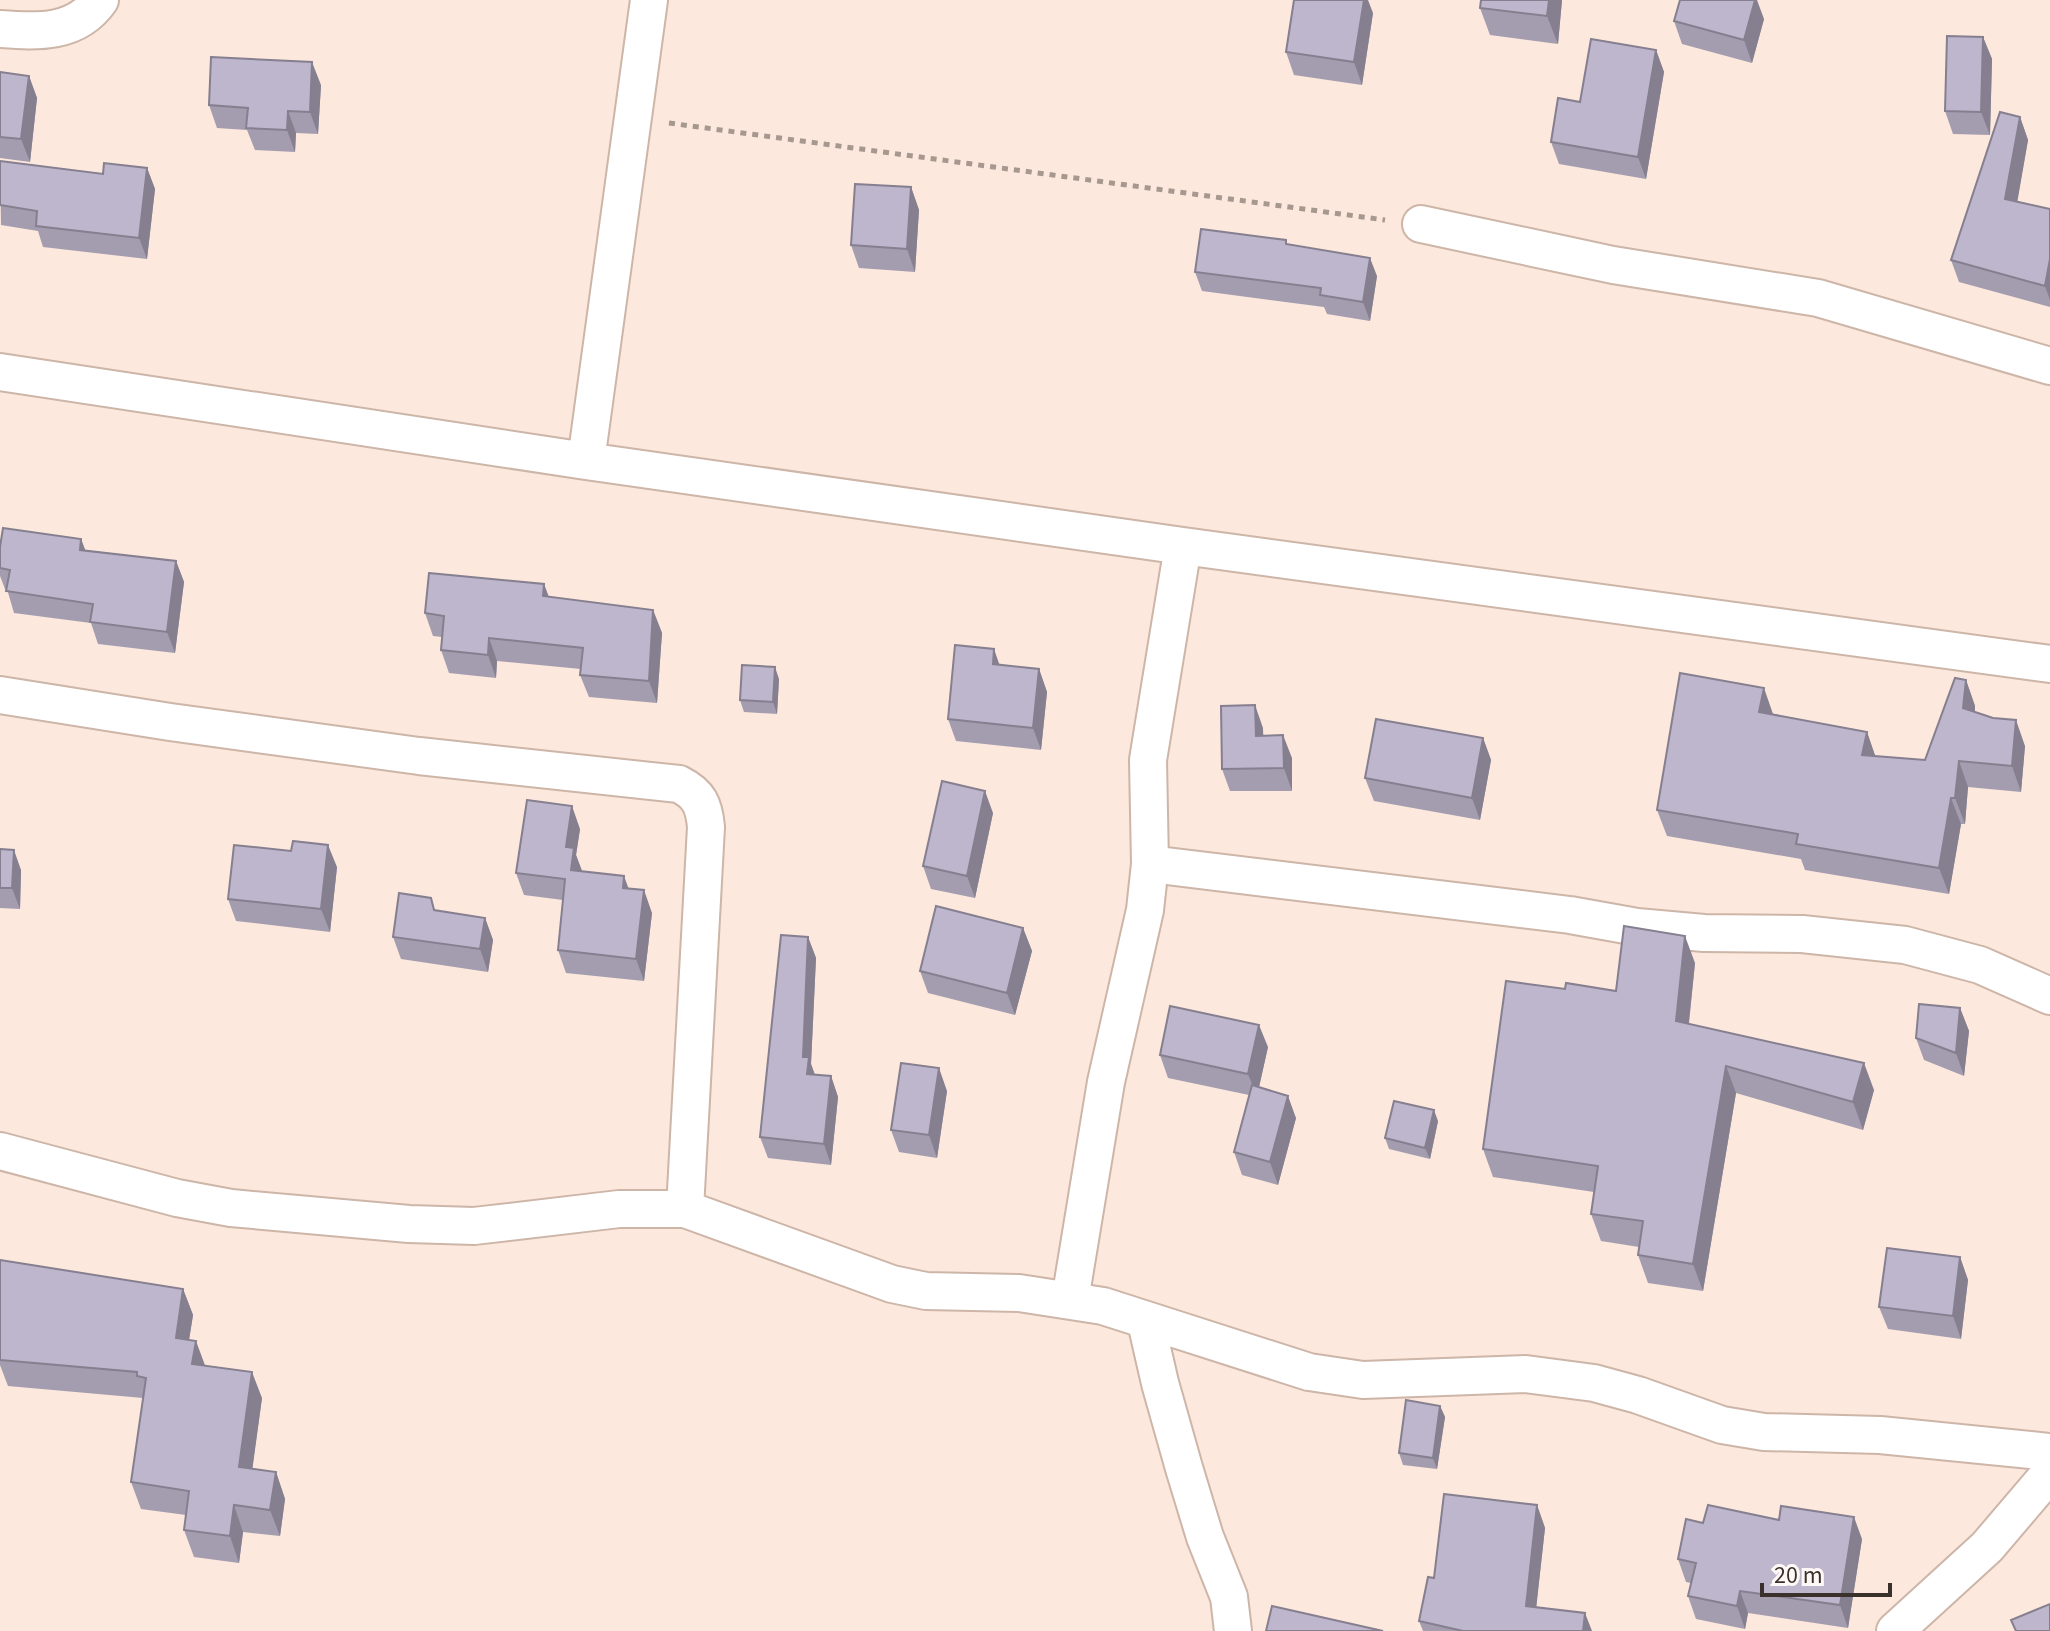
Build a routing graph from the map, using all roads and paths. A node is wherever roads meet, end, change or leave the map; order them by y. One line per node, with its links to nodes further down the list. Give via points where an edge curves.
1 (100, 0): 3 (street, via 83,20 58,28)
2 (649, 0): 4 (street)
3 (0, 29)
4 (633, 118): 5 (path); 8 (street)
5 (1421, 224): 6 (street, via 1613,265 1818,298)
6 (2050, 366)
7 (0, 372): 8 (street)
8 (586, 461): 9 (street)
9 (1183, 546): 10 (street); 12 (street, via 1148,760)
10 (2050, 664)
11 (0, 695): 15 (street, via 419,756 679,784 695,792 706,827)
12 (1150, 864): 13 (street, via 1637,927 1802,934 1905,945 1980,965); 16 (street)
13 (2050, 996)
14 (0, 1151): 15 (street, via 231,1208 394,1223 474,1226 619,1209)
15 (685, 1209): 16 (street, via 892,1284)
16 (1070, 1300): 17 (street)
17 (1146, 1322): 18 (street, via 1272,1362 1363,1380 1526,1374 1594,1383 1722,1425 1764,1432 1880,1435); 20 (street, via 1184,1468 1229,1597)
18 (2050, 1452)
19 (2050, 1473): 21 (street, via 1987,1547)
20 (1233, 1631)
21 (1895, 1631)

